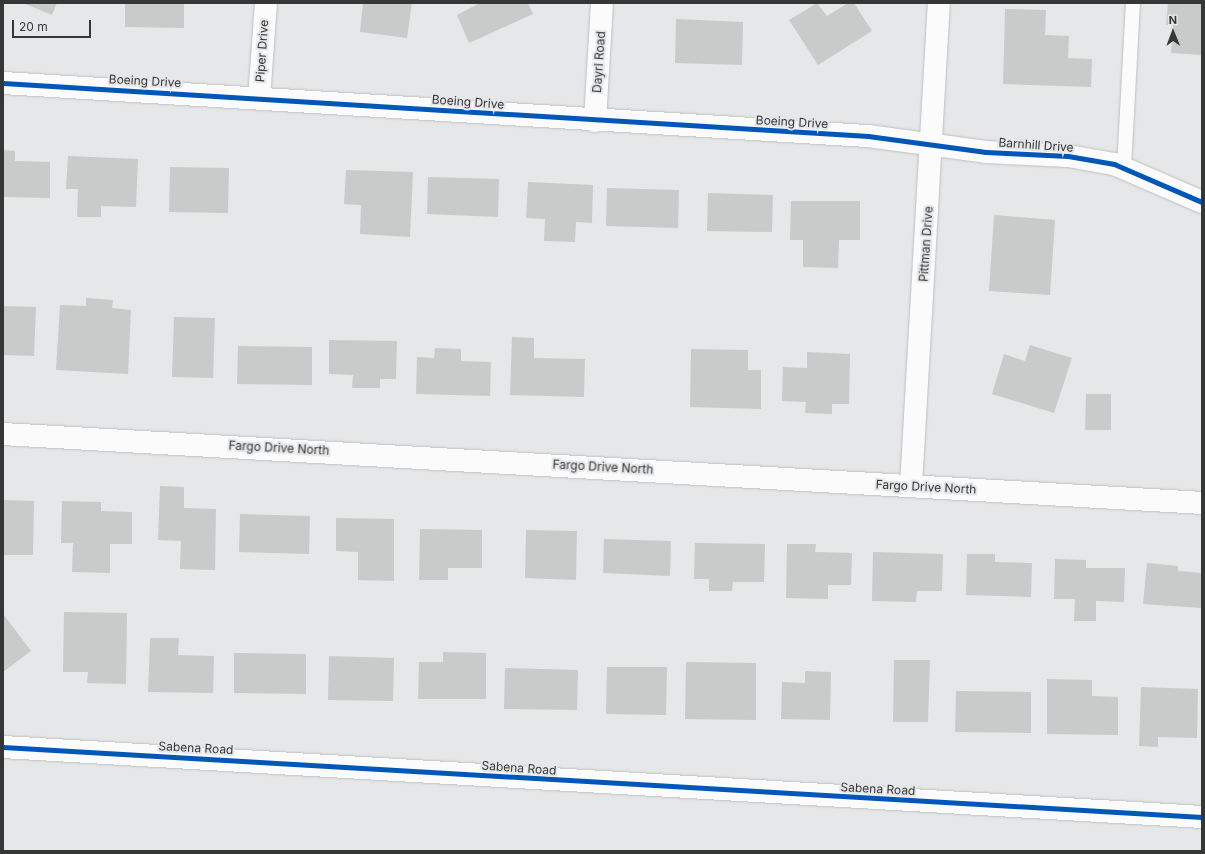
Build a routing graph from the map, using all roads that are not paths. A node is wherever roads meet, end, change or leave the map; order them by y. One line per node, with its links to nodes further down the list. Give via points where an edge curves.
1 (266, 3): 6 (street, Piper Drive)
2 (602, 3): 7 (street, Dayrl Road)
3 (939, 3): 8 (street, Pittman Drive)
4 (1133, 3): 9 (lane)
5 (3, 83): 6 (street, Boeing Drive)
6 (259, 98): 7 (street, Boeing Drive)
7 (595, 121): 8 (street, Boeing Drive, via 868,136)
8 (932, 144): 9 (street, Barnhill Drive, via 986,152 1068,156); 12 (street, Pittman Drive)
9 (1124, 168): 10 (street, Barnhill Drive)
10 (1202, 202)
11 (3, 434): 12 (street, Fargo Drive North)
12 (911, 486): 13 (street, Fargo Drive North)
13 (1202, 503)
14 (3, 746): 15 (street, Sabena Road)
15 (1202, 817)

